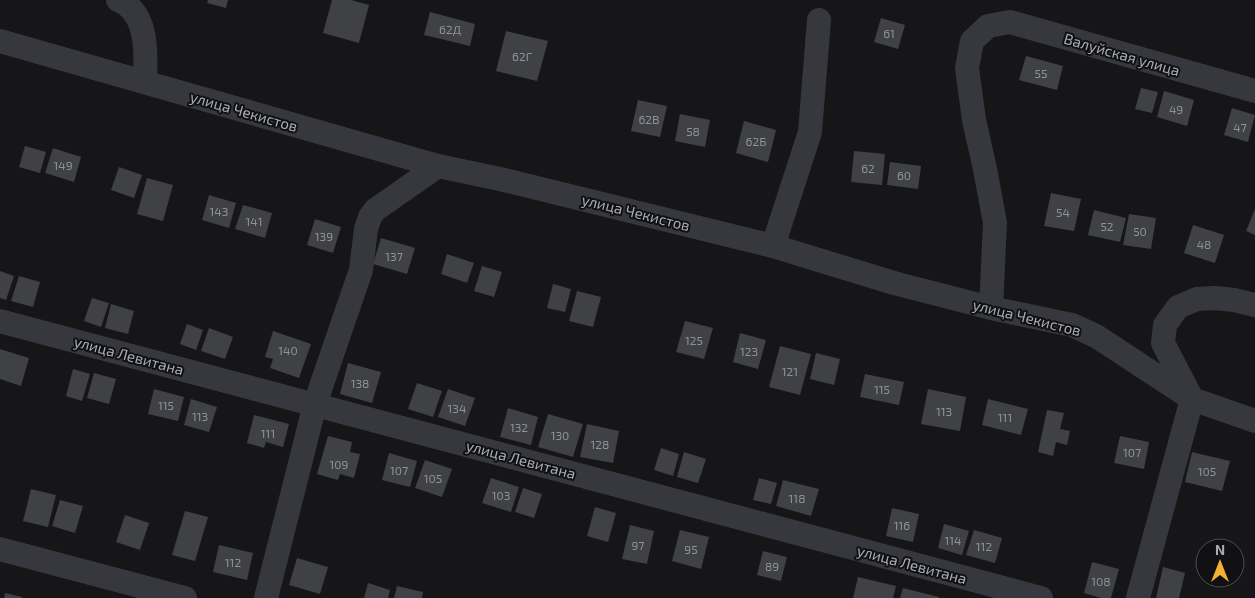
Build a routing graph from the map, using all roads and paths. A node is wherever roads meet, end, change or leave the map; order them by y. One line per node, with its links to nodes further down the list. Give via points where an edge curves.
1 (118, 0): 4 (street, via 127,3 140,23 146,48)
2 (819, 20): 7 (street, via 810,132)
3 (1, 39): 4 (street, улица Чекистов)
4 (145, 82): 6 (street, улица Чекистов)
5 (1255, 91): 9 (street, Валуйская улица, via 1010,22 988,26 972,41 967,68 995,223)
6 (438, 166): 7 (street, улица Чекистов); 12 (street, via 375,210 370,217 361,270)
7 (774, 246): 9 (street, улица Чекистов, via 894,283)
8 (1255, 305): 11 (street, via 1215,298 1197,299 1178,307 1165,325 1163,343)
9 (991, 308): 11 (street, улица Чекистов, via 1072,325 1096,336)
10 (0, 321): 12 (street, улица Левитана)
11 (1192, 399): 13 (street, улица Чекистов); 18 (street)
12 (315, 404): 16 (street); 17 (street, улица Левитана)
13 (1255, 421)
14 (0, 549): 15 (street)
15 (185, 598)
16 (266, 598)
17 (1041, 598)
18 (1138, 598)

